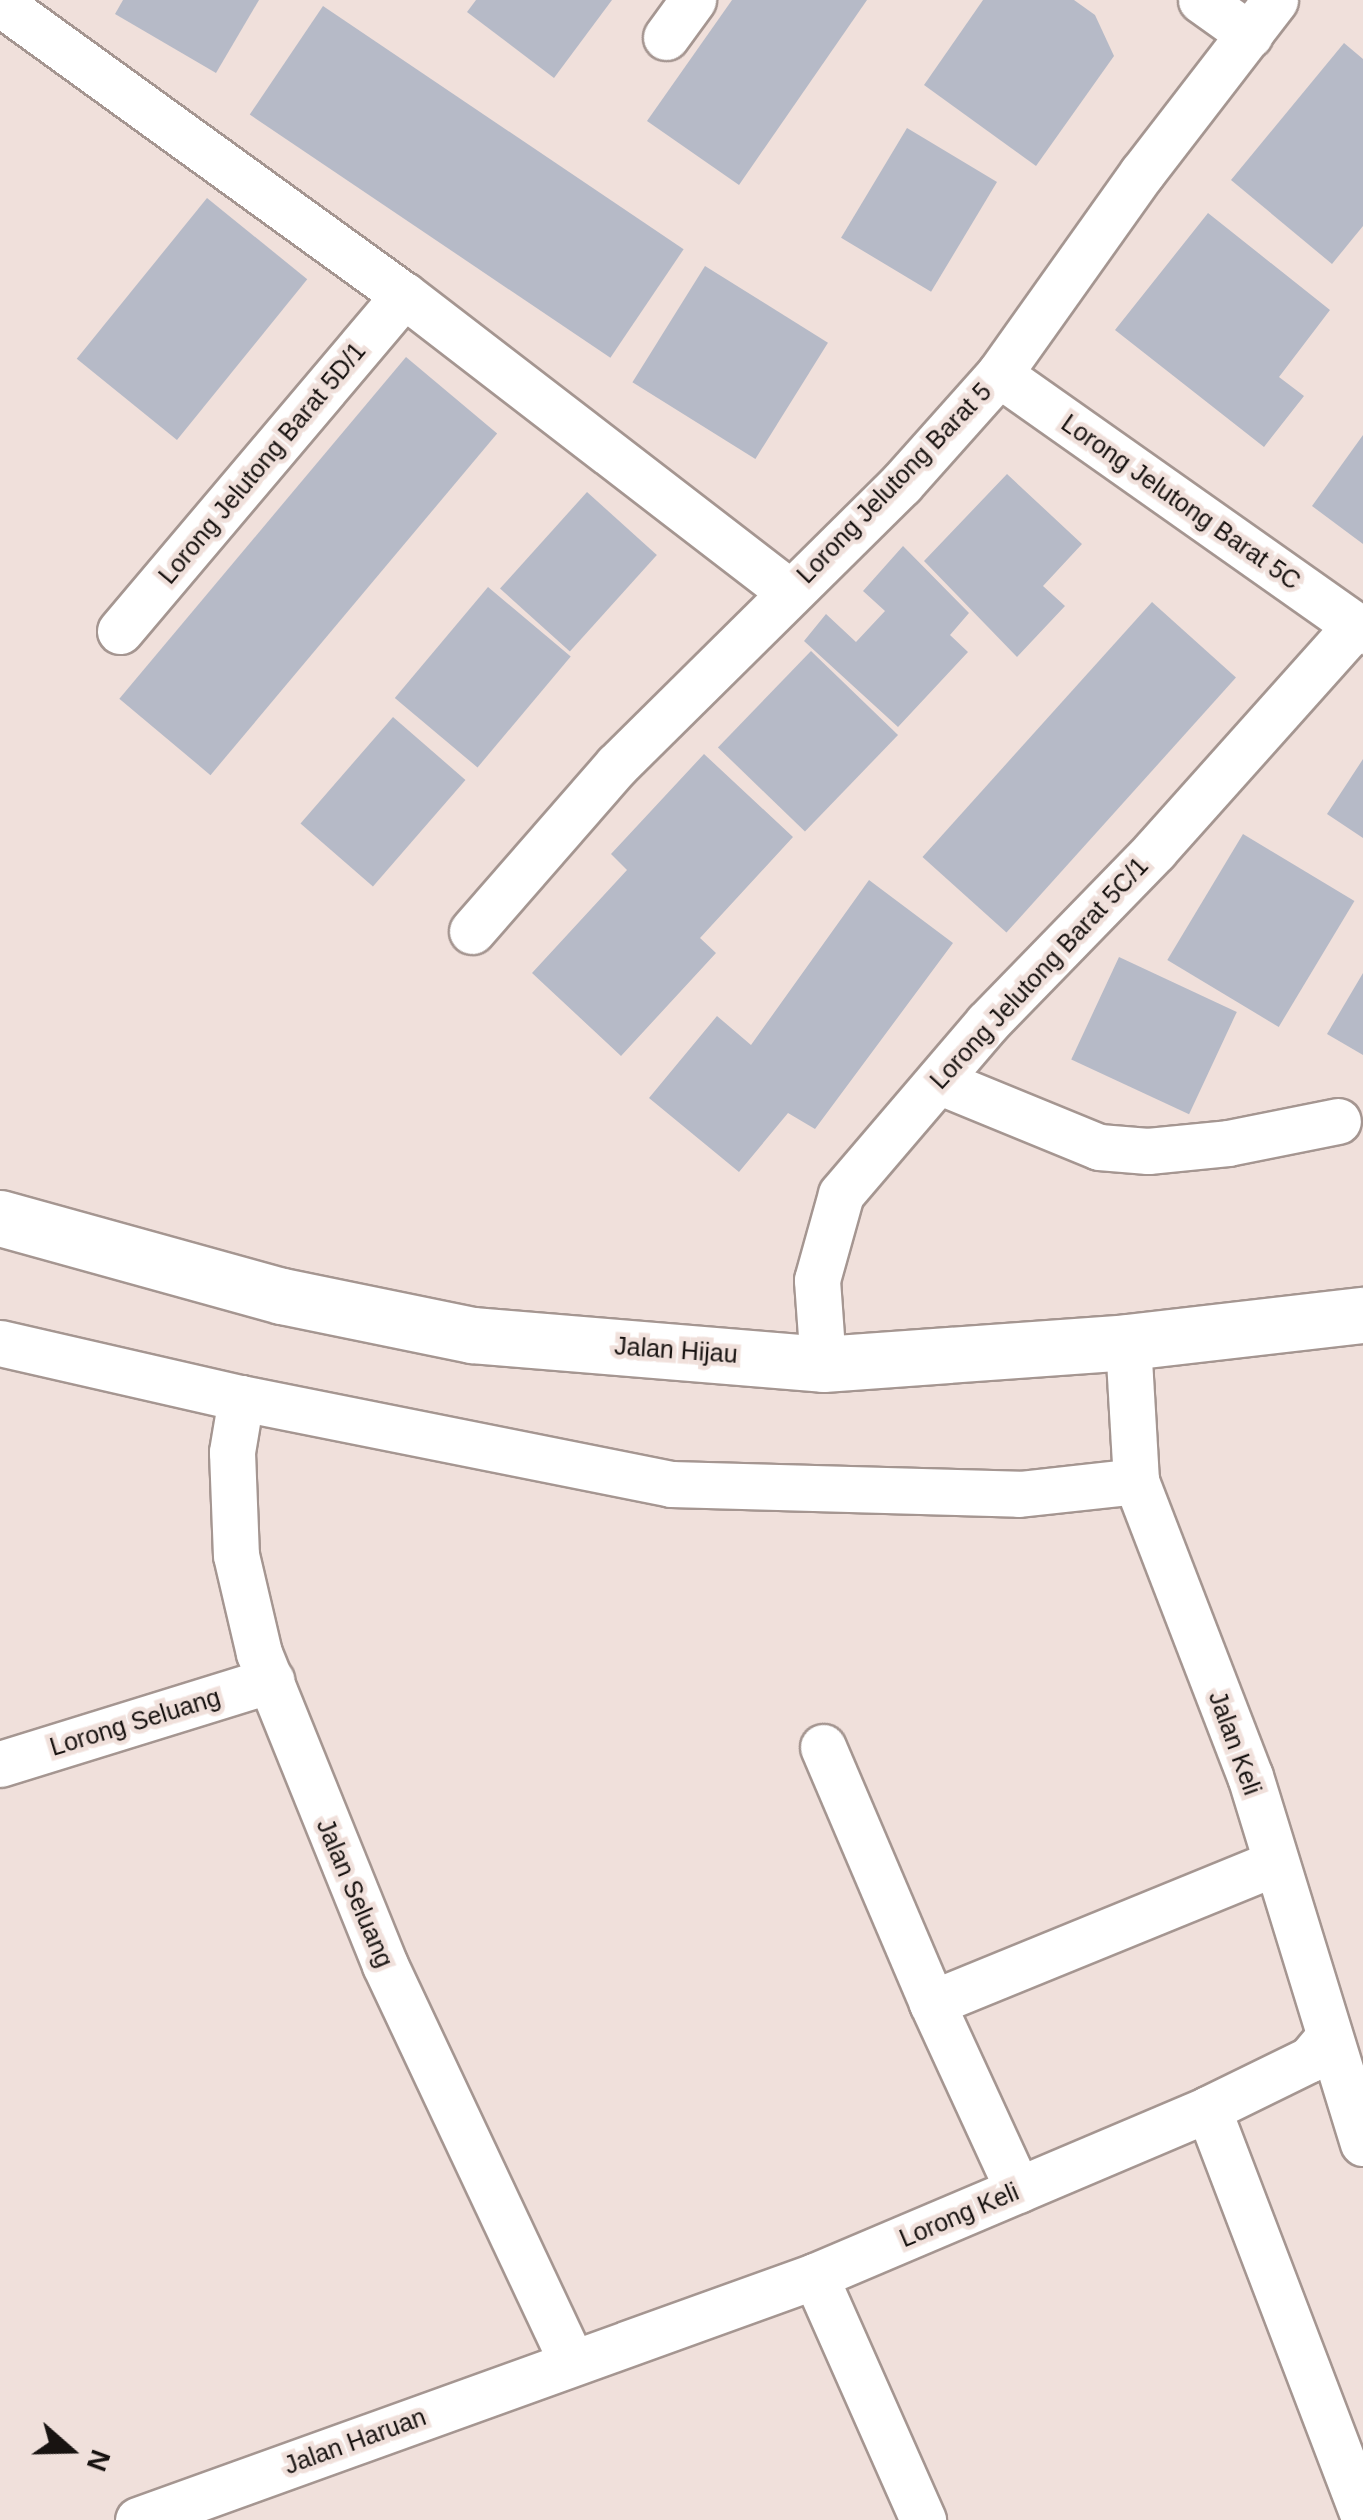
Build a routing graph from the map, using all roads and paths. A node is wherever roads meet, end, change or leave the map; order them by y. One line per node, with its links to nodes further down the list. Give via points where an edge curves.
1 (693, 0): 5 (street)
2 (1202, 0): 4 (street)
3 (0, 3): 6 (street)
4 (1263, 18): 7 (street, Lorong Jelutong Barat 5)
5 (666, 37)
6 (404, 295): 8 (street); 10 (street, Lorong Jelutong Barat 5D/1)
7 (999, 374): 8 (street, Lorong Jelutong Barat 5, via 900,484); 9 (street, Lorong Jelutong Barat 5C)
8 (789, 591): 11 (street, Lorong Jelutong Barat 5, via 617,765)
9 (1359, 628): 12 (street, Lorong Jelutong Barat 5C/1)
10 (120, 631)
11 (472, 931)
12 (938, 1080): 13 (street, via 1099,1147 1148,1152); 18 (street, Lorong Jelutong Barat 5C/1, via 841,1194 817,1280)
13 (1338, 1121)
14 (0, 1218): 18 (main road, Jalan Hijau, via 282,1296 472,1335)
15 (1363, 1315): 16 (main road, Jalan Hijau)
16 (1128, 1342): 18 (main road, Jalan Hijau); 20 (street, Jalan Keli)
17 (0, 1344): 19 (street)
18 (823, 1364)
19 (242, 1398): 20 (street, via 671,1484 1020,1494); 21 (street, Jalan Seluang, via 232,1452 236,1555)
20 (1136, 1481): 24 (street, Jalan Keli, via 1250,1776)
21 (271, 1680): 23 (street, Lorong Seluang); 31 (street, Jalan Seluang, via 384,1966)
22 (823, 1748): 25 (street)
23 (0, 1764)
24 (1274, 1863): 25 (street); 26 (street, Jalan Keli)
25 (932, 2002): 29 (street)
26 (1329, 2036): 27 (street, Lorong Keli, via 1310,2060); 28 (street, Jalan Keli)
27 (1208, 2110): 29 (street, Lorong Keli); 32 (street)
28 (1363, 2143)
29 (1018, 2190): 30 (street, Lorong Keli)
30 (815, 2276): 31 (street, Lorong Keli); 34 (street)
31 (572, 2362): 33 (street, Jalan Haruan)
32 (1363, 2515)
33 (138, 2520)
34 (924, 2520)

